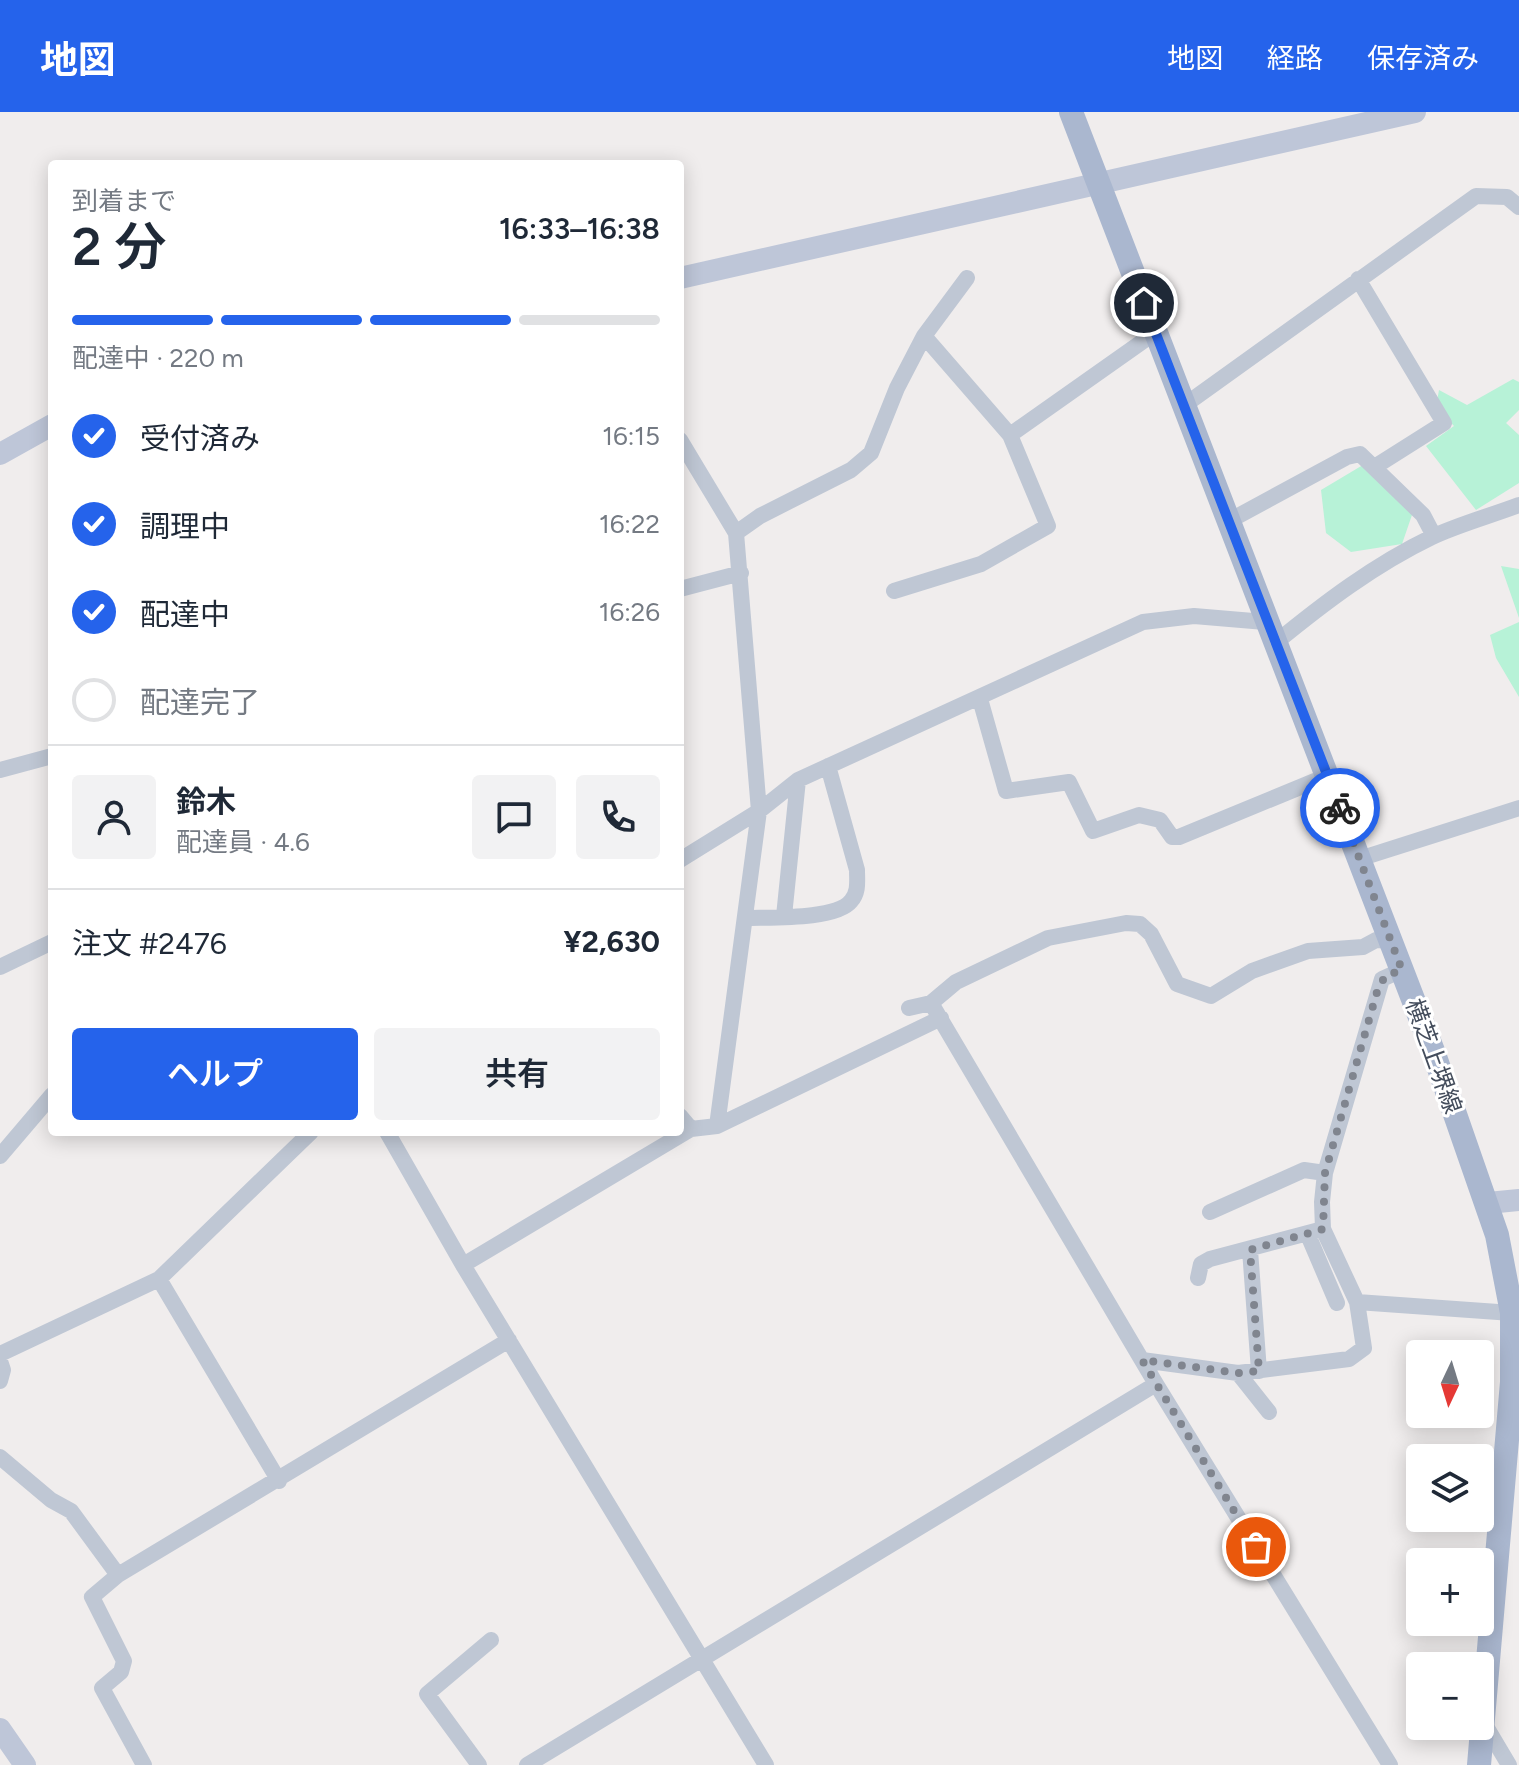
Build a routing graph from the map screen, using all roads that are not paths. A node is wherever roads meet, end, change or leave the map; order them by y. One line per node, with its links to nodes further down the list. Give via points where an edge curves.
1 (1071, 112): 3 (main road, 横芝上堺線)
2 (1415, 112): 3 (street)
3 (1097, 182): 5 (street); 8 (main road, 横芝上堺線)
4 (1517, 201): 7 (street, via 1476,196)
5 (684, 277)
6 (967, 278): 9 (street)
7 (1358, 279): 10 (street); 15 (street, via 1444,423)
8 (1156, 332): 10 (main road, 横芝上堺線); 12 (street)
9 (924, 336): 12 (street); 18 (street, via 871,453 851,470)
10 (1182, 407): 17 (main road, 横芝上堺線)
11 (48, 427): 14 (street)
12 (1010, 435): 22 (street, via 1048,526 981,564)
13 (684, 447): 18 (street)
14 (0, 454)
15 (1376, 466): 17 (street, via 1360,454 1347,457); 19 (street, via 1423,515)
16 (1519, 505): 19 (street)
17 (1227, 522): 23 (main road, 横芝上堺線)
18 (736, 533): 20 (street)
19 (1434, 536): 23 (street)
20 (741, 573): 21 (street); 31 (street)
21 (684, 588)
22 (894, 591)
23 (1270, 633): 24 (street, via 1194,616 1143,622); 28 (main road, 横芝上堺線)
24 (980, 699): 26 (street); 28 (street, via 1006,791 1069,782 1093,831 1139,815 1160,820 1172,837 1179,837)
25 (48, 757): 27 (street)
26 (828, 766): 29 (street); 34 (street, via 858,888 838,912)
27 (0, 770)
28 (1327, 776): 33 (main road, 横芝上堺線)
29 (798, 780): 31 (street); 34 (street)
30 (1519, 808): 33 (street)
31 (759, 811): 32 (street); 35 (street)
32 (684, 858)
33 (1359, 859): 36 (main road, 横芝上堺線)
34 (784, 916): 35 (street)
35 (745, 918): 45 (street)
36 (1391, 941): 39 (main road, 横芝上堺線); 40 (street, via 1308,951 1252,971 1211,996 1177,984 1151,934 1140,924 1126,923 1048,938 956,982)
37 (48, 944): 38 (street)
38 (0, 967)
39 (1402, 970): 52 (street, via 1382,979); 54 (main road, 横芝上堺線)
40 (931, 1003): 41 (street); 42 (street)
41 (909, 1008)
42 (941, 1018): 45 (street); 66 (street)
43 (48, 1100): 51 (street)
44 (684, 1121): 46 (street)
45 (717, 1126): 46 (street)
46 (691, 1129): 47 (street)
47 (684, 1133)
48 (307, 1136): 60 (street)
49 (389, 1136): 58 (street)
50 (679, 1136): 58 (street)
51 (0, 1156)
52 (1325, 1173): 55 (street, via 1304,1170); 56 (street)
53 (1519, 1200): 54 (street)
54 (1488, 1203): 63 (main road, 横芝上堺線)
55 (1210, 1212)
56 (1315, 1232): 57 (street); 61 (street); 62 (street)
57 (1250, 1250): 59 (street, via 1201,1264); 68 (street)
58 (463, 1265): 64 (street)
59 (1198, 1278)
60 (159, 1279): 65 (street); 75 (street)
61 (1357, 1302): 63 (street); 68 (street, via 1364,1348 1358,1355)
62 (1337, 1303)
63 (1512, 1313): 74 (main road, 横芝上堺線)
64 (509, 1340): 75 (street); 79 (street)
65 (0, 1354)
66 (1142, 1360): 69 (street); 71 (street)
67 (0, 1361): 70 (street)
68 (1259, 1371): 69 (street)
69 (1238, 1373): 72 (street)
70 (0, 1381)
71 (1156, 1384): 79 (street); 88 (street)
72 (1269, 1412)
73 (0, 1457): 76 (street, via 71,1511)
74 (1513, 1457): 78 (main road, 横芝上堺線)
75 (279, 1481): 76 (street)
76 (118, 1575): 84 (street, via 92,1597 124,1661 121,1672 102,1688)
77 (491, 1640): 85 (street, via 427,1694)
78 (1491, 1652)
79 (703, 1660): 86 (street); 87 (street)
80 (0, 1729): 83 (street)
81 (1481, 1740): 89 (main road, 横芝上堺線)
82 (1494, 1740): 90 (street)
83 (25, 1765)
84 (144, 1765)
85 (479, 1765)
86 (527, 1765)
87 (766, 1765)
88 (1390, 1765)
89 (1479, 1765)
90 (1509, 1765)

